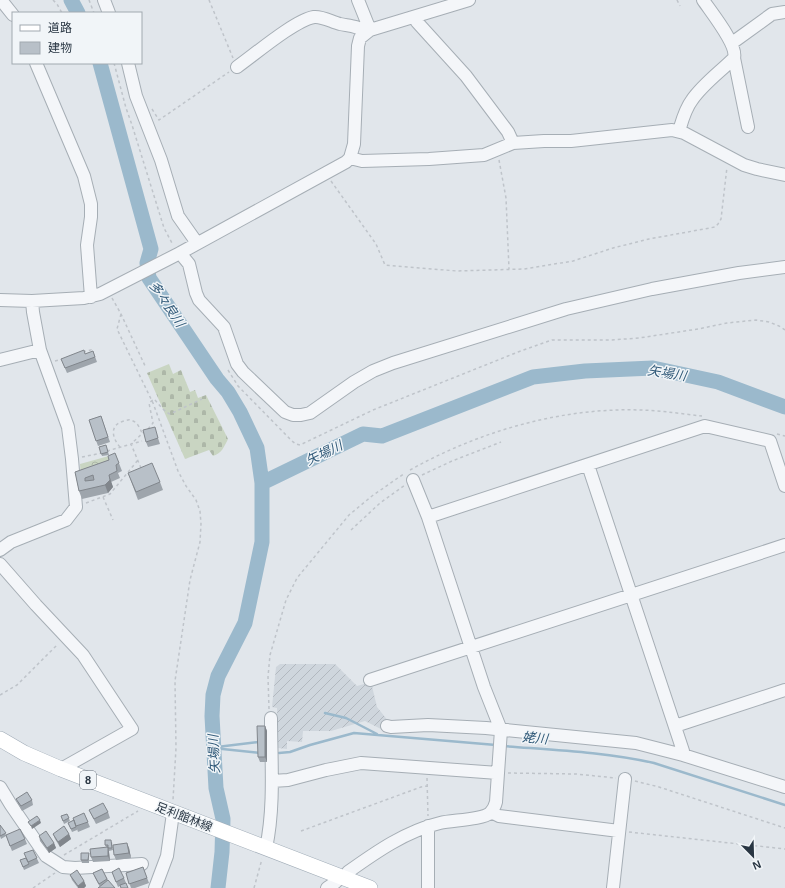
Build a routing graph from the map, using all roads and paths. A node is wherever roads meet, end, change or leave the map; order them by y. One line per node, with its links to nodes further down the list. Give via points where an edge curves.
1 (53, 0): 10 (path)
2 (89, 0): 11 (path)
3 (104, 0): 12 (street)
4 (209, 0): 21 (path)
5 (358, 0): 15 (street)
6 (469, 0): 14 (street)
7 (678, 0): 9 (path)
8 (703, 0): 16 (street)
9 (680, 6)
10 (62, 12)
11 (94, 12)
12 (109, 12)
13 (785, 12): 16 (street, via 772,14)
14 (415, 17): 15 (street); 25 (street, via 437,46 466,76 508,132)
15 (368, 31): 21 (street, via 314,17 289,28); 28 (street, via 360,38 358,46 354,144)
16 (732, 43): 17 (street)
17 (734, 58): 23 (street); 24 (street, via 692,100)
18 (36, 64): 36 (street, via 84,176 91,204 87,245)
19 (114, 64): 32 (path, via 164,228)
20 (128, 64): 31 (street, via 136,96 162,160 178,216)
21 (237, 67): 22 (path, via 159,120)
22 (151, 107)
23 (748, 127)
24 (678, 131): 25 (street, via 571,141); 27 (street)
25 (513, 143): 26 (street)
26 (496, 150): 28 (street, via 484,154 429,159 362,161); 34 (path, via 506,198)
27 (729, 157): 30 (street, via 756,169); 34 (path, via 721,219 715,227 649,239 573,261)
28 (350, 158): 29 (street)
29 (325, 173): 31 (street); 34 (path, via 376,244 385,265 457,271)
30 (785, 175)
31 (197, 243): 32 (street)
32 (178, 254): 33 (street, via 189,264 199,300 224,327 240,368 285,412 293,415 310,413 373,371 476,336 618,296); 35 (street)
33 (785, 267)
34 (509, 269)
35 (108, 291): 36 (street); 39 (path)
36 (91, 297): 38 (street)
37 (0, 300): 38 (street)
38 (32, 301): 42 (street)
39 (121, 314): 47 (path); 50 (path, via 117,329)
40 (785, 330): 48 (path, via 769,322 756,320 727,322 639,338 552,340 373,410 300,445 292,441 238,386)
41 (94, 349): 43 (path)
42 (40, 350): 45 (street); 46 (street)
43 (80, 353)
44 (66, 358): 46 (path)
45 (0, 360)
46 (45, 364): 55 (street, via 68,427)
47 (146, 368)
48 (227, 368)
49 (202, 399): 50 (path, via 171,414 166,413 154,399)
50 (151, 400): 51 (path, via 149,403 152,423); 88 (path, via 178,471 196,500 201,524 175,681)
51 (142, 434): 53 (path); 54 (path, via 134,421 116,424 113,428 114,434)
52 (142, 441): 53 (path)
53 (131, 444): 54 (path); 56 (path)
54 (120, 447): 55 (path)
55 (72, 459): 62 (street)
56 (138, 460): 58 (path); 61 (path, via 110,494)
57 (588, 465): 60 (street, via 705,426 770,442); 63 (street); 68 (street)
58 (141, 468)
59 (414, 480): 63 (street)
60 (785, 486)
61 (103, 497): 62 (path); 64 (path)
62 (76, 507): 66 (street, via 66,520 11,542)
63 (428, 517): 70 (street)
64 (112, 520)
65 (785, 545): 68 (street)
66 (0, 550)
67 (0, 564): 69 (street)
68 (631, 595): 70 (street); 76 (street)
69 (66, 637): 73 (path, via 17,685); 81 (street, via 83,656 132,728)
70 (471, 647): 71 (street); 77 (street)
71 (370, 680)
72 (785, 690): 76 (street)
73 (0, 695)
74 (271, 718): 84 (street)
75 (387, 726): 77 (street, via 428,725)
76 (674, 726): 79 (street)
77 (501, 732): 79 (street, via 636,743); 82 (street)
78 (0, 739): 81 (main road, 足利館林線 / 8)
79 (683, 755): 87 (street)
80 (427, 767): 82 (street); 84 (street, via 361,763 288,780); 85 (path)
81 (61, 769): 89 (main road, 足利館林線 / 8)
82 (498, 771): 83 (path); 91 (street, via 496,802)
83 (625, 779): 94 (path, via 660,787); 96 (street)
84 (272, 781): 98 (street, via 267,839)
85 (427, 786): 93 (path); 95 (path)
86 (0, 787): 90 (street)
87 (785, 787)
88 (174, 794)
89 (149, 804): 92 (main road, 足利館林線 / 8); 99 (path)
90 (5, 807): 99 (street, via 46,856)
91 (491, 812): 93 (street, via 480,817); 96 (street, via 499,816)
92 (176, 814): 98 (main road, 足利館林線 / 8); 103 (street, via 167,856)
93 (428, 826): 101 (street, via 375,852); 106 (street)
94 (785, 828)
95 (301, 831)
96 (619, 831): 97 (path); 107 (street)
97 (785, 849)
98 (263, 851): 104 (path); 105 (main road, 足利館林線 / 8)
99 (58, 864): 100 (street, via 75,868); 102 (path)
100 (142, 864)
101 (348, 872)
102 (33, 888)
103 (155, 888)
104 (254, 888)
105 (370, 888)
106 (428, 888)
107 (613, 888)

